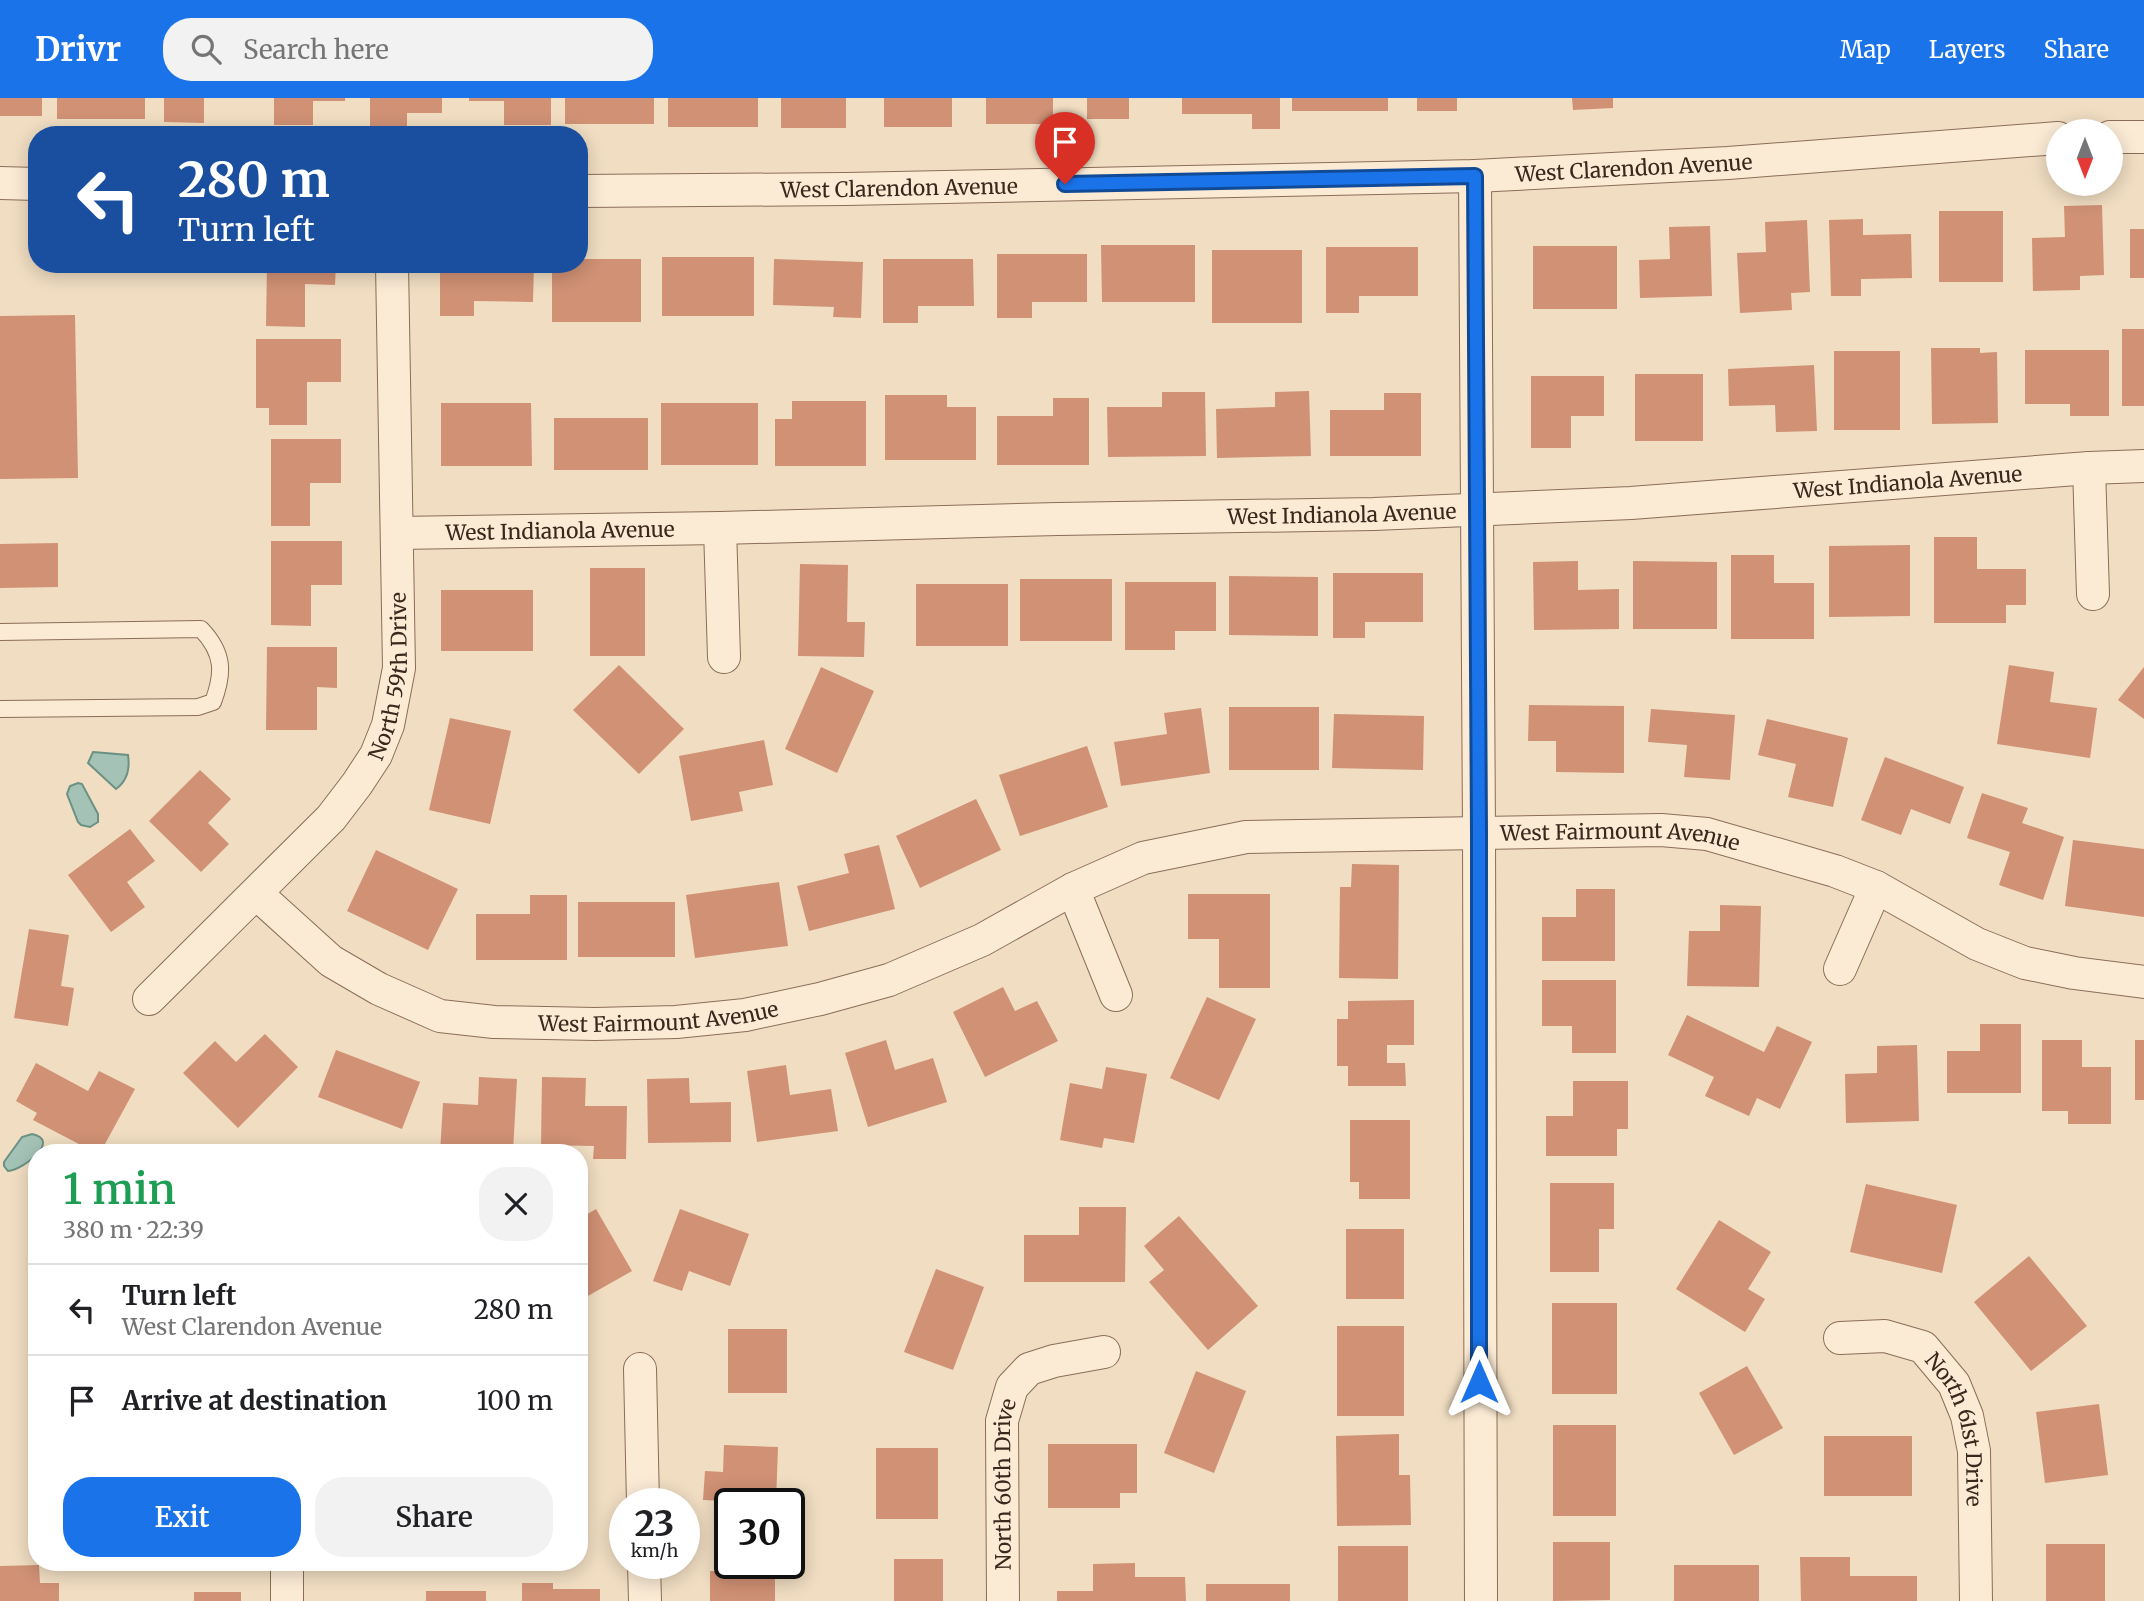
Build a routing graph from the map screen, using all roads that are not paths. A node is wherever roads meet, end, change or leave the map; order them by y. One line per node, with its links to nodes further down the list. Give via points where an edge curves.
1 (2123, 137): 2 (street)
2 (2144, 137)
3 (2046, 139): 4 (street, West Clarendon Avenue)
4 (1475, 176): 7 (street, West Clarendon Avenue); 11 (street)
5 (0, 183): 6 (street)
6 (28, 184)
7 (588, 191)
8 (392, 273): 13 (street, North 59th Drive)
9 (2144, 466): 10 (street, West Indianola Avenue)
10 (2089, 468): 11 (street, West Indianola Avenue, via 1631,503); 14 (street)
11 (1478, 510): 12 (street, West Indianola Avenue); 18 (street)
12 (720, 528): 13 (street, West Indianola Avenue); 16 (street)
13 (397, 533): 21 (street, North 59th Drive, via 399,668 388,725 376,755 351,793)
14 (2092, 594)
15 (0, 632): 17 (lane, via 201,629 217,651 220,682 213,702 198,707)
16 (724, 657)
17 (0, 709)
18 (1479, 832): 19 (street, West Fairmount Avenue, via 1661,830 1707,834); 20 (street, West Fairmount Avenue, via 1246,837 1143,858); 35 (street)
19 (1876, 887): 22 (street); 23 (street, West Fairmount Avenue, via 1977,944 2025,963)
20 (1073, 889): 21 (street, West Fairmount Avenue, via 982,940 889,980 745,1015 595,1024 440,1016 331,961); 24 (street)
21 (257, 894): 25 (street, North 59th Drive)
22 (1840, 969)
23 (2144, 982)
24 (1116, 995)
25 (149, 999)
26 (1840, 1338): 36 (street, North 61st Drive, via 1885,1336 1923,1347 1954,1384 1974,1451)
27 (1104, 1352): 34 (street, North 60th Drive, via 1054,1360 1029,1370 1012,1387 1002,1421)
28 (639, 1369): 29 (street)
29 (643, 1488)
30 (287, 1571): 32 (street)
31 (644, 1579): 33 (street)
32 (287, 1601)
33 (645, 1601)
34 (1003, 1601)
35 (1480, 1601)
36 (1976, 1601)

